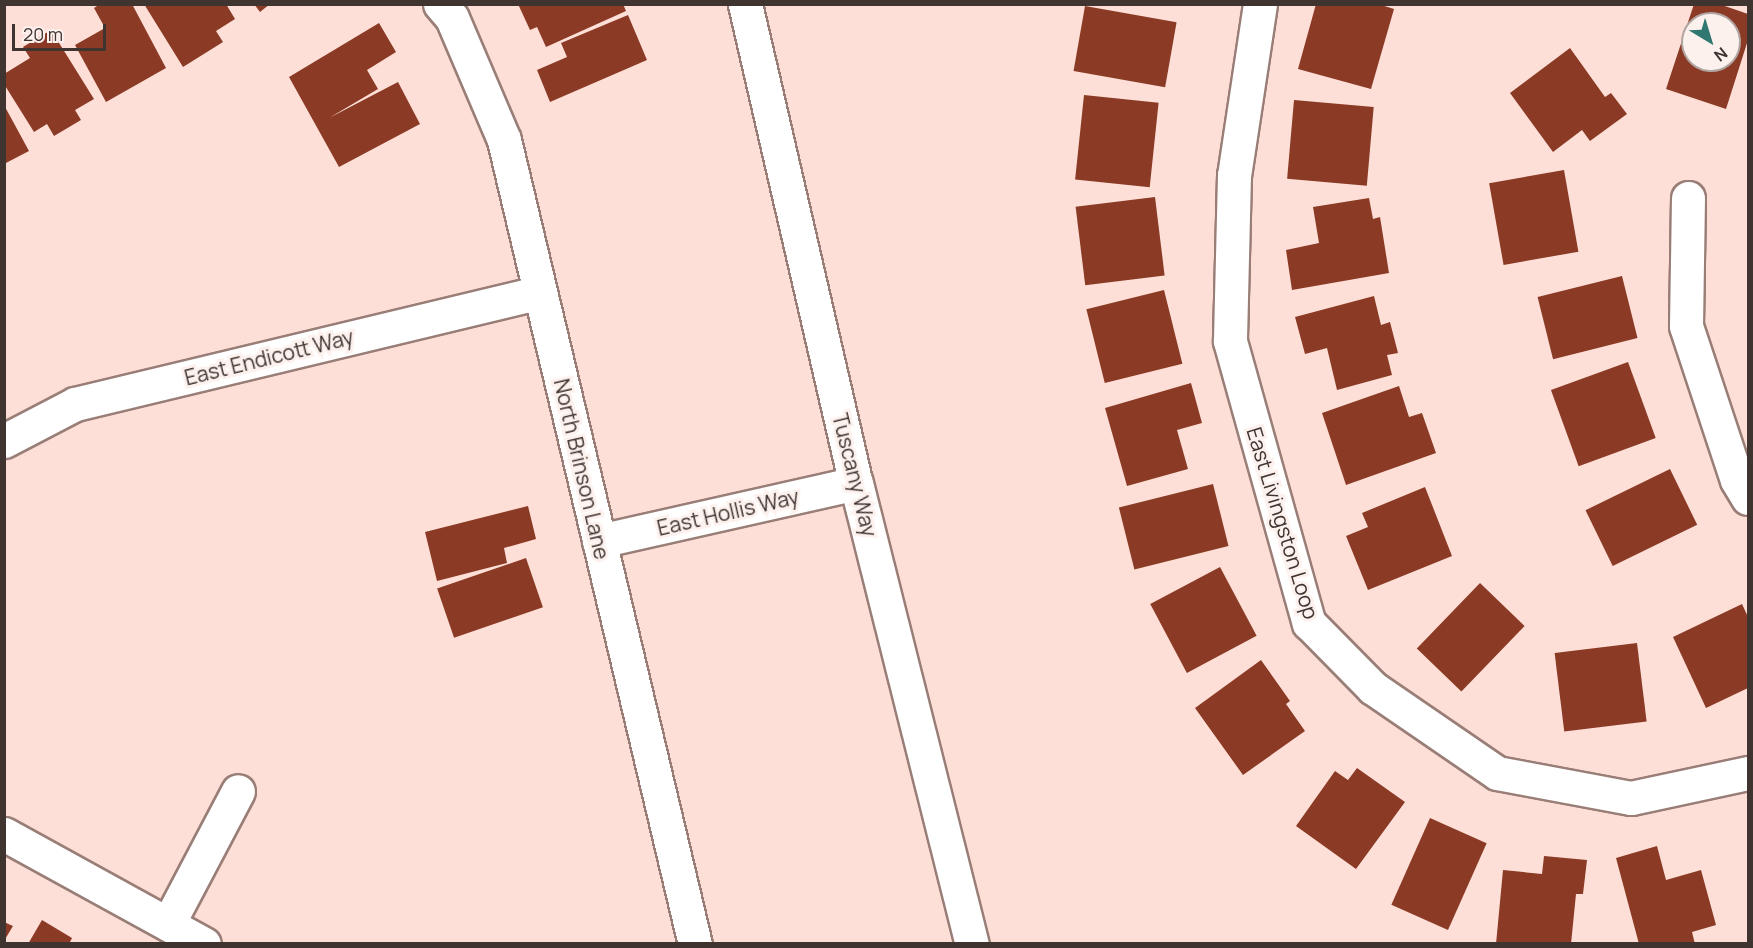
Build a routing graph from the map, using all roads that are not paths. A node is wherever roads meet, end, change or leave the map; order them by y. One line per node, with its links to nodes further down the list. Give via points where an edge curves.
1 (440, 4): 5 (street, North Brinson Lane, via 452,18 504,140)
2 (745, 4): 7 (street, Tuscany Way)
3 (1260, 4): 10 (street, East Livingston Loop, via 1234,175 1230,341 1309,623 1373,688 1497,773 1631,798)
4 (1688, 198): 8 (street, via 1686,326 1737,480)
5 (540, 292): 6 (street, East Endicott Way, via 75,404); 9 (street, North Brinson Lane)
6 (4, 441)
7 (856, 483): 9 (street, East Hollis Way); 16 (street, Tuscany Way)
8 (1749, 498)
9 (599, 541): 15 (street, North Brinson Lane)
10 (1749, 773)
11 (238, 791): 13 (street)
12 (4, 834): 13 (street)
13 (168, 924): 14 (street)
14 (204, 944)
15 (694, 944)
16 (972, 944)

